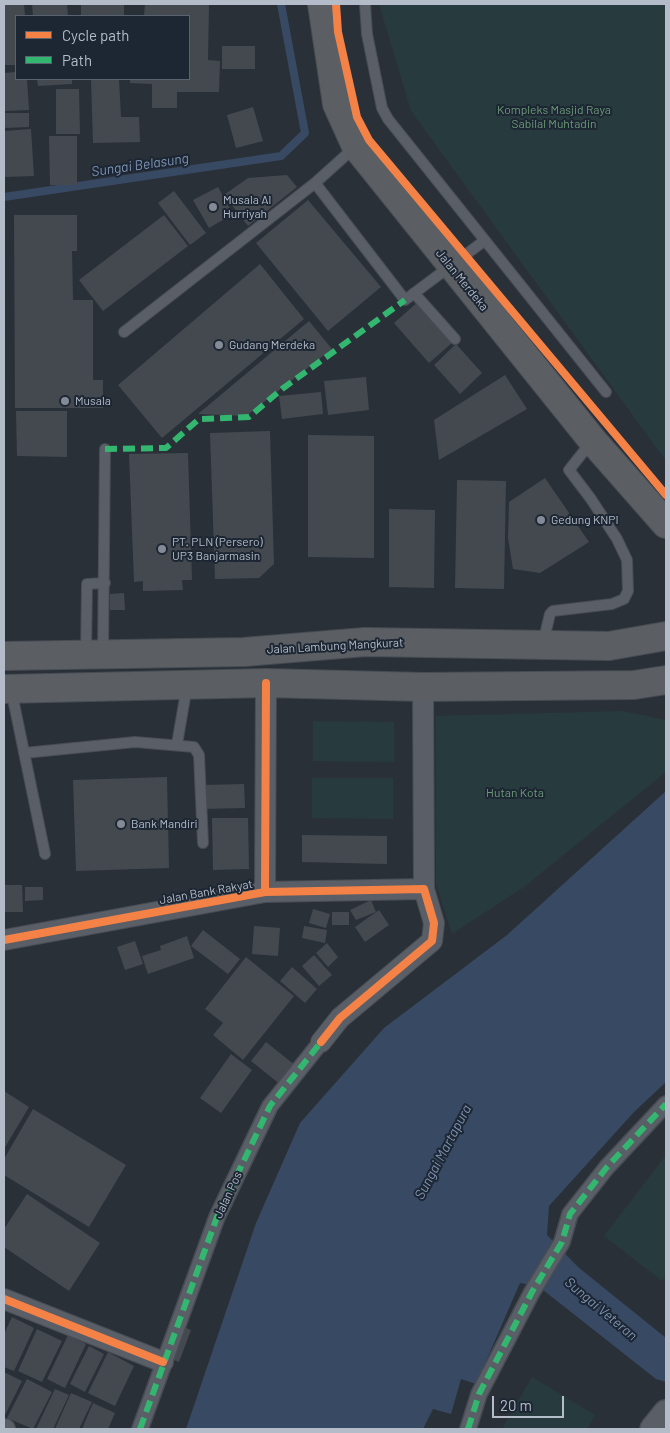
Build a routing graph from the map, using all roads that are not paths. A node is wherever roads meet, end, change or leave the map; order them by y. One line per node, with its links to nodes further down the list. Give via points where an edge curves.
1 (322, 4): 3 (highway, Jalan Merdeka, via 337,104)
2 (365, 4): 5 (lane, via 367,34 382,108)
3 (356, 146): 4 (lane); 6 (highway, Jalan Merdeka)
4 (316, 183): 7 (lane, via 406,300); 8 (lane)
5 (484, 241): 6 (lane); 10 (lane)
6 (451, 266): 7 (lane); 12 (highway, Jalan Merdeka)
7 (414, 293): 9 (lane)
8 (124, 332)
9 (455, 339)
10 (606, 392)
11 (105, 449): 14 (lane)
12 (582, 454): 13 (highway, Jalan Merdeka); 16 (lane, via 569,470 617,540 626,560 630,583 624,599 612,604 556,610 550,614)
13 (666, 524)
14 (105, 583): 17 (lane); 17 (lane, via 87,584)
15 (666, 636): 16 (highway, Jalan Lambung Mangkurat, via 609,646)
16 (543, 645): 17 (highway, Jalan Lambung Mangkurat, via 365,642 244,652)
17 (104, 654): 18 (highway, Jalan Lambung Mangkurat); 22 (highway)
18 (4, 656)
19 (666, 680): 23 (highway, via 634,685)
20 (266, 683): 21 (highway); 23 (highway); 30 (street, Jalan Bank Rakyat)
21 (187, 685): 22 (highway); 25 (lane)
22 (122, 686): 24 (highway)
23 (423, 687): 29 (street)
24 (7, 688): 26 (lane)
25 (177, 744): 26 (lane, via 135,742); 27 (lane, via 194,747 199,755)
26 (24, 753): 28 (lane)
27 (203, 843)
28 (45, 854)
29 (424, 889): 30 (street); 32 (street, via 434,923 432,941 340,1018)
30 (265, 892): 31 (street, Jalan Bank Rakyat)
31 (4, 940)
32 (320, 1042): 35 (street, Jalan Pos, via 270,1106 217,1217)
33 (666, 1104): 38 (street, via 607,1167 570,1214 562,1242 479,1394)
34 (4, 1299): 35 (street)
35 (163, 1362): 37 (street, Jalan Pos)
36 (666, 1413): 39 (street)
37 (140, 1429)
38 (468, 1429)
39 (653, 1429)

